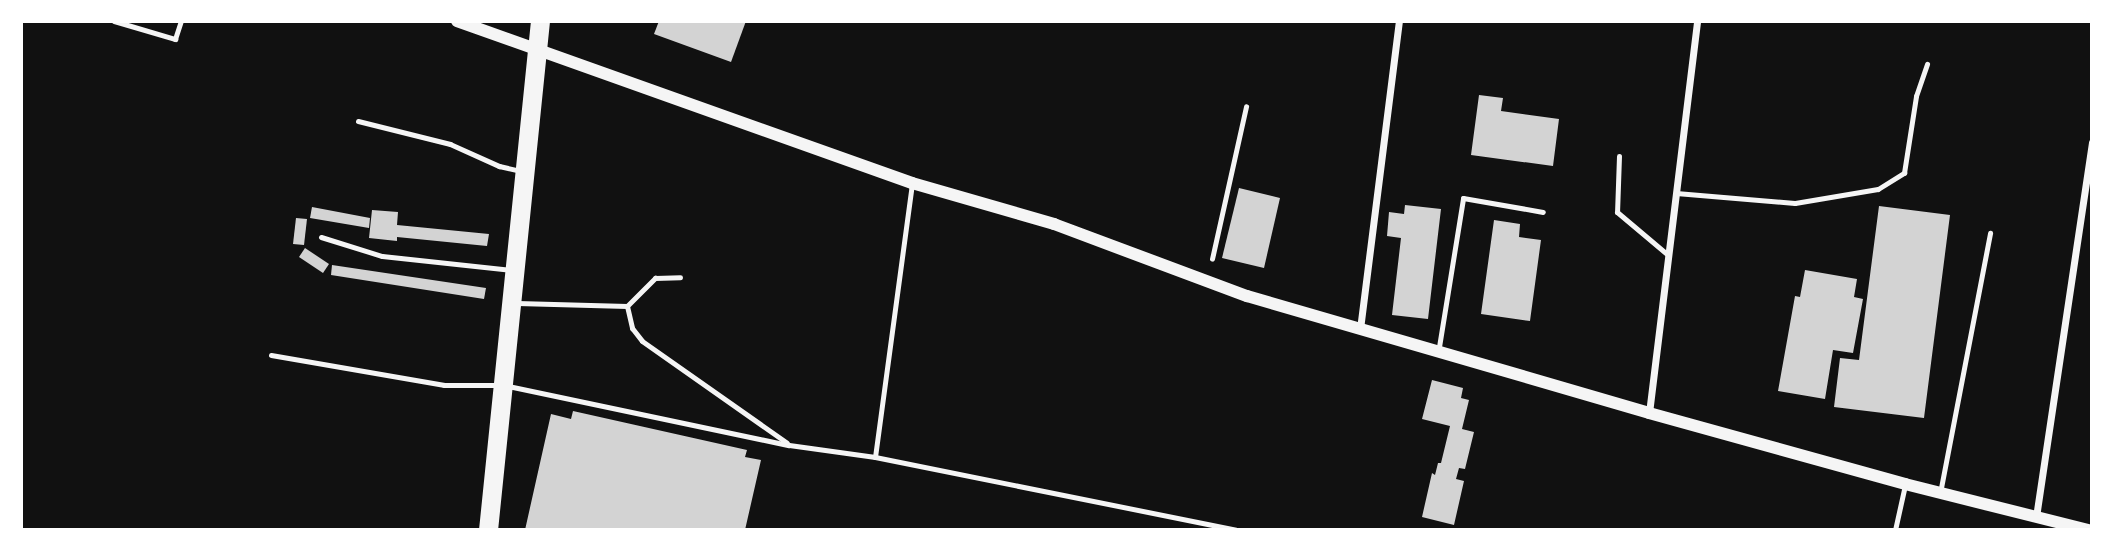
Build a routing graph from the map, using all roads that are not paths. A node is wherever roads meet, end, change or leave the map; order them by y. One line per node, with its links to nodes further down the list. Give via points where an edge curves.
1 (114, 21): 2 (lane, via 175,39)
2 (181, 21)
3 (457, 21): 7 (street)
4 (540, 21): 7 (highway)
5 (1399, 21): 23 (street)
6 (1697, 21): 14 (street)
7 (537, 49): 12 (highway); 13 (street)
8 (1927, 64): 14 (lane, via 1916,96 1904,173 1878,189 1794,204)
9 (358, 121): 12 (lane, via 450,144)
10 (2092, 142): 32 (street)
11 (1619, 156): 18 (lane, via 1617,212)
12 (524, 172): 19 (highway)
13 (912, 183): 23 (street, via 1054,224 1207,283); 29 (lane)
14 (1676, 193): 18 (street)
15 (1543, 212): 24 (lane, via 1463,198)
16 (1990, 233): 31 (lane)
17 (321, 237): 19 (lane, via 382,256)
18 (1668, 255): 27 (street)
19 (513, 270): 21 (highway)
20 (680, 277): 22 (lane, via 655,278)
21 (510, 302): 22 (lane); 26 (highway)
22 (627, 306): 28 (lane, via 632,328 642,341)
23 (1360, 330): 24 (street)
24 (1438, 352): 27 (street)
25 (271, 355): 26 (lane, via 444,385)
26 (502, 385): 28 (lane); 33 (highway)
27 (1649, 413): 30 (street)
28 (789, 445): 29 (lane)
29 (875, 457): 34 (lane)
30 (1905, 484): 31 (street); 35 (lane)
31 (1940, 493): 32 (street)
32 (2036, 517): 36 (street)
33 (488, 530)
34 (1236, 530)
35 (1895, 530)
36 (2088, 530)

